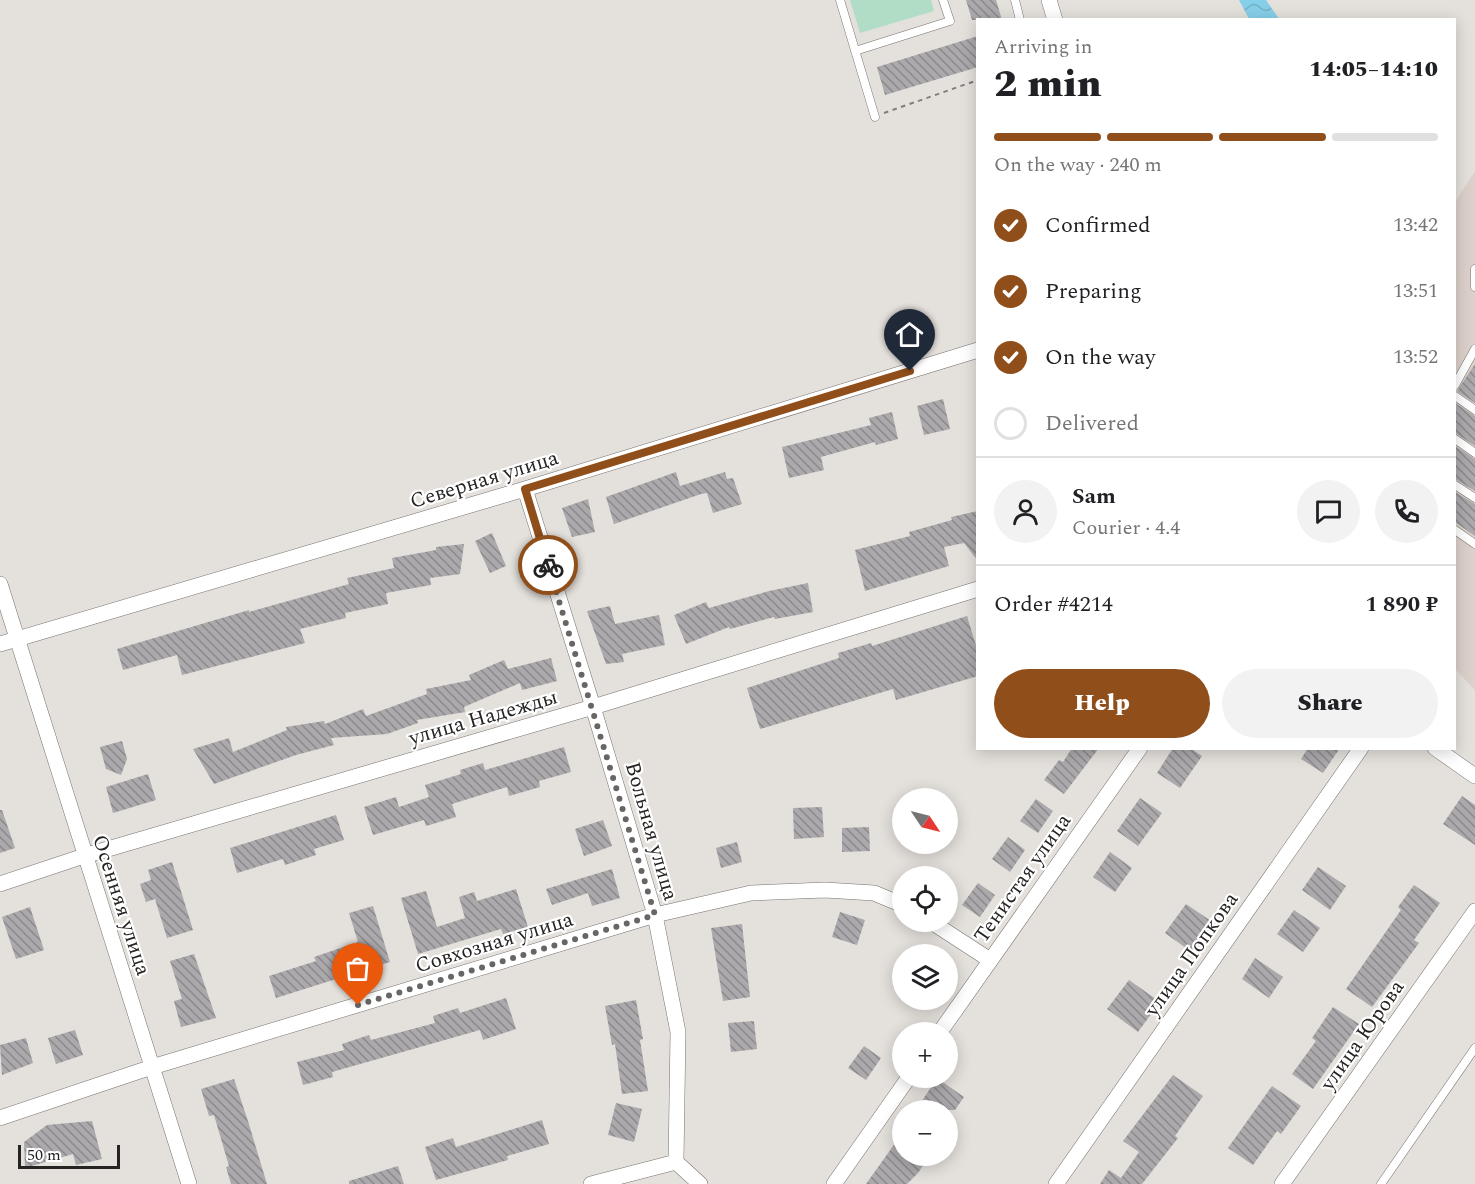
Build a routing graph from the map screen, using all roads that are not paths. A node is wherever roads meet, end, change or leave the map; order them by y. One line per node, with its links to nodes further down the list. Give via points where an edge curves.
1 (840, 0): 7 (lane)
2 (943, 0): 7 (lane, via 950,21)
3 (1015, 0): 5 (lane)
4 (1049, 0): 6 (street)
5 (1020, 18)
6 (1054, 18)
7 (855, 51): 8 (lane)
8 (879, 115)
9 (1474, 274): 10 (lane)
10 (1475, 287)
11 (1475, 349): 13 (lane)
12 (976, 351): 20 (street, Северная улица)
13 (1472, 363): 14 (lane)
14 (1456, 384)
15 (1456, 397): 16 (lane)
16 (1475, 410)
17 (1456, 440): 18 (lane)
18 (1475, 453)
19 (1456, 486): 21 (lane)
20 (525, 489): 26 (street, Северная улица); 28 (street, Вольная улица)
21 (1475, 498)
22 (1456, 531): 23 (lane)
23 (1475, 544)
24 (0, 584): 26 (street, Осенняя улица)
25 (976, 591): 28 (street, улица Надежды)
26 (17, 638): 27 (street, Северная улица); 33 (street, Осенняя улица)
27 (0, 644)
28 (593, 707): 33 (street, улица Надежды); 37 (street, Вольная улица)
29 (1139, 750): 39 (street, Тенистая улица)
30 (1361, 750): 50 (street, улица Попкова)
31 (1438, 750): 32 (street)
32 (1475, 776)
33 (84, 856): 34 (street, улица Надежды); 42 (street, Осенняя улица)
34 (0, 884)
35 (892, 900): 37 (street, Совхозная улица, via 874,893 825,890 751,893)
36 (1475, 911): 51 (street, улица Юрова)
37 (655, 915): 42 (street, Совхозная улица); 45 (street, Вольная улица, via 678,1032)
38 (947, 932): 39 (street)
39 (990, 960): 40 (street, Тенистая улица)
40 (947, 1022)
41 (1475, 1048): 52 (lane)
42 (152, 1067): 44 (street, Совхозная улица); 46 (street, Осенняя улица)
43 (901, 1088): 49 (street)
44 (0, 1118)
45 (676, 1162): 47 (street); 48 (street)
46 (189, 1184)
47 (591, 1184)
48 (700, 1184)
49 (834, 1184)
50 (1056, 1184)
51 (1282, 1184)
52 (1382, 1184)

